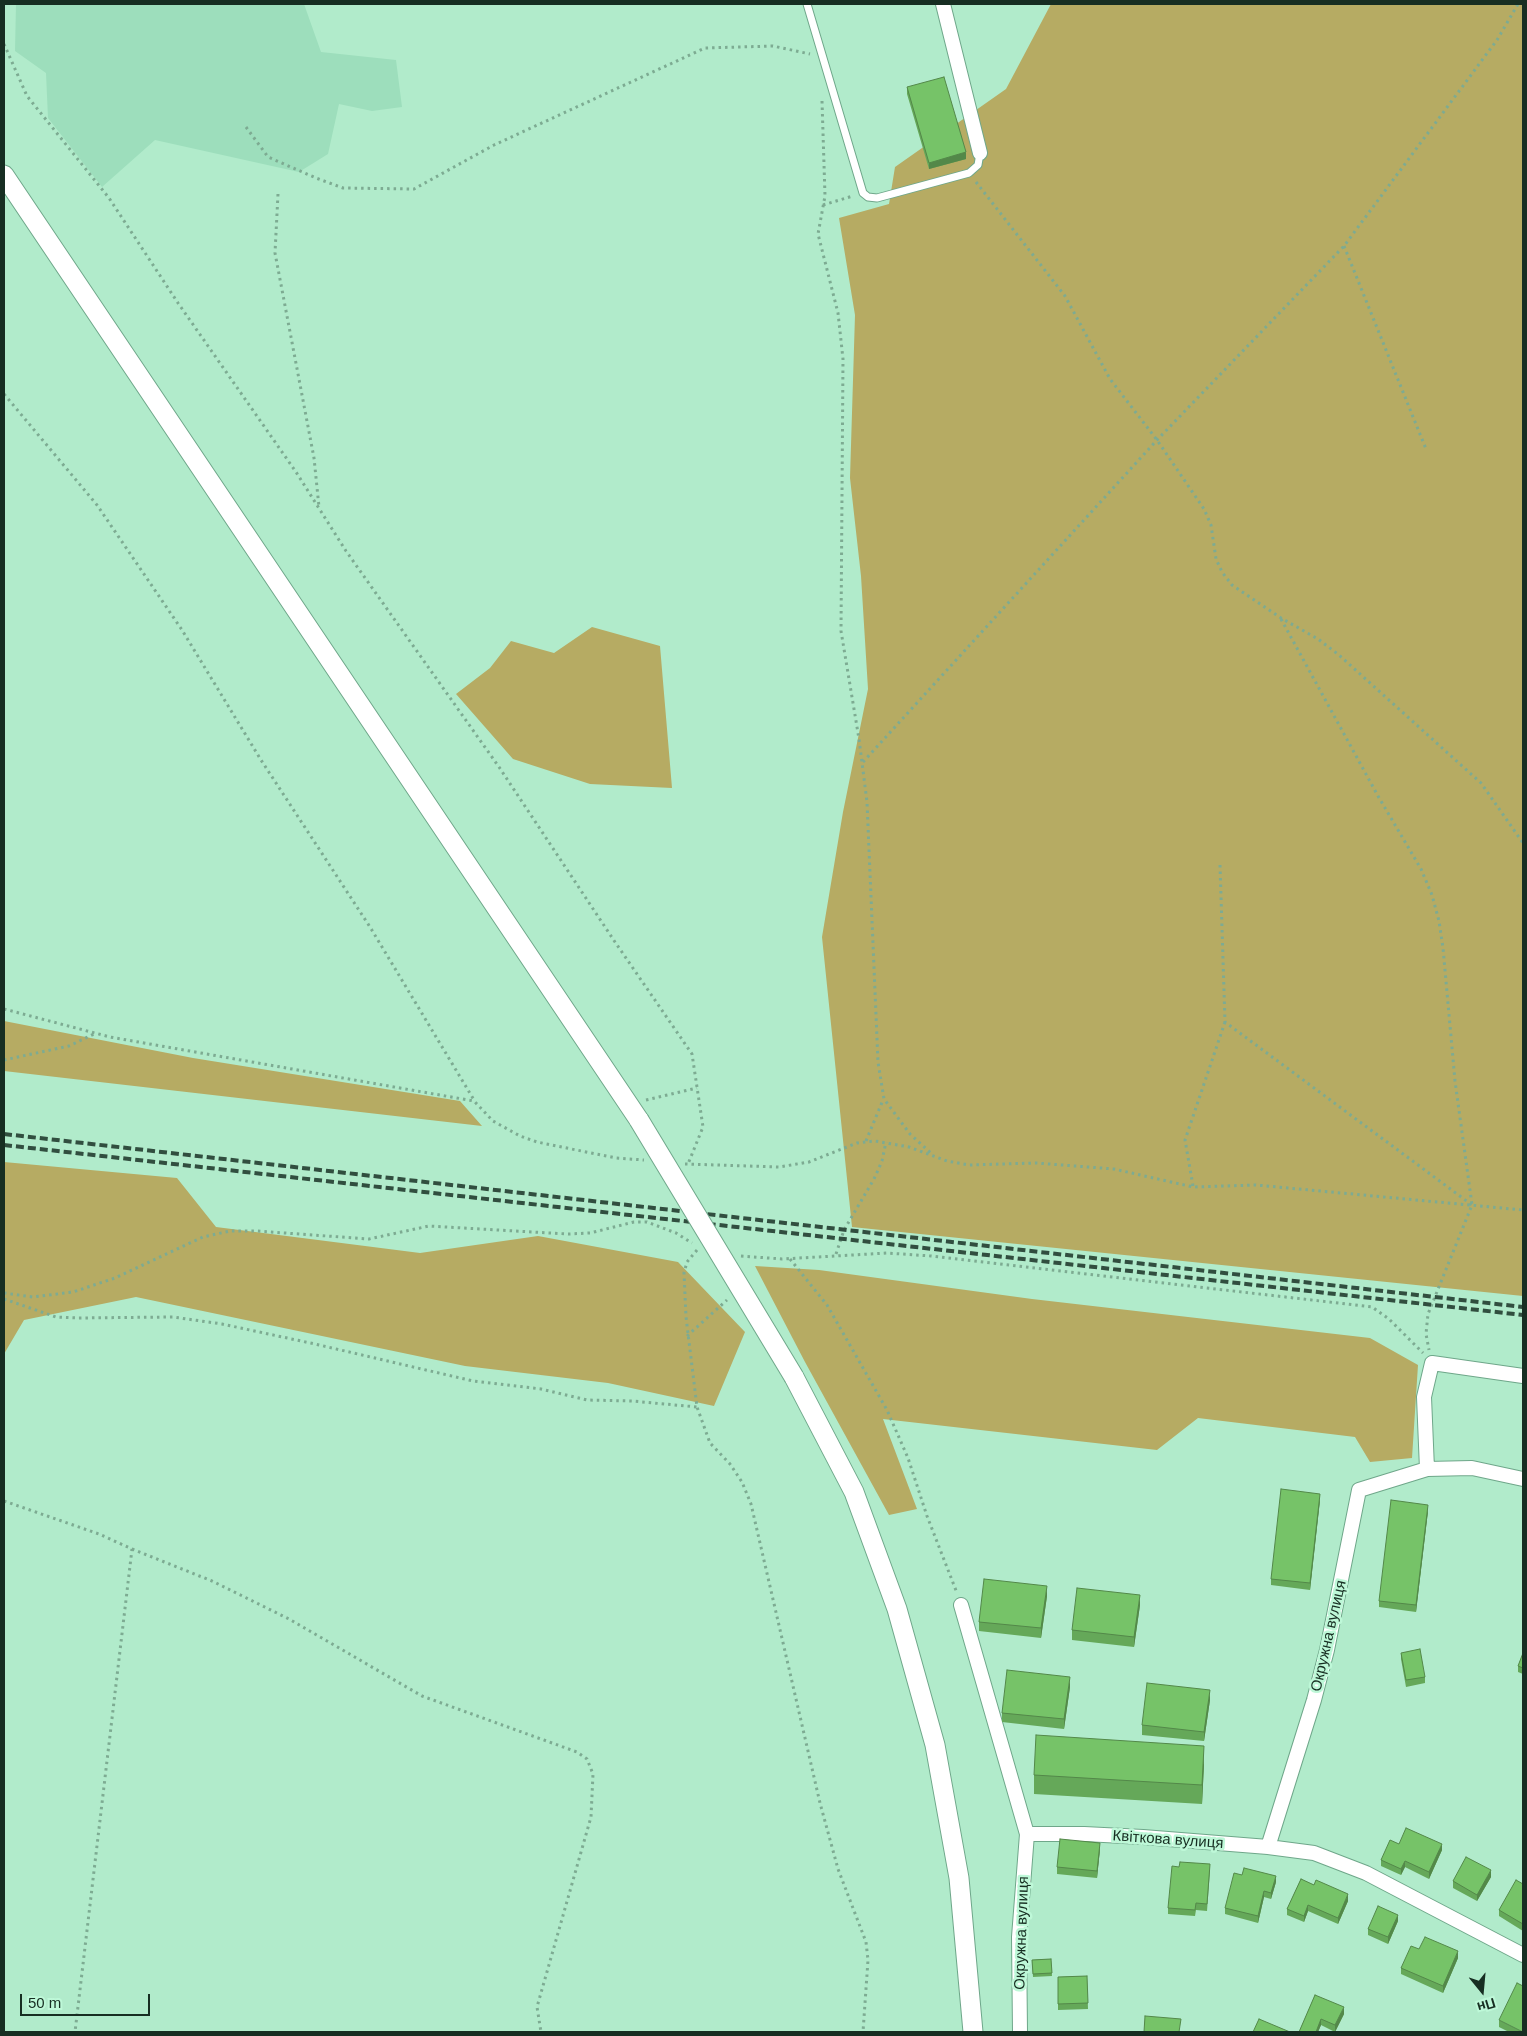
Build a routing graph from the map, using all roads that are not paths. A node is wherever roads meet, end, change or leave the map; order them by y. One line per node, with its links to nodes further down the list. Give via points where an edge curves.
1 (807, 4): 3 (lane, via 863,193 877,198 969,173 978,165)
2 (943, 4): 3 (street)
3 (980, 153)
4 (4, 175): 12 (main road, bridge, via 639,1120 794,1377 854,1492 897,1609 935,1745 959,1878)
5 (1523, 1376): 6 (street, via 1432,1363 1424,1397)
6 (1427, 1469): 7 (street, via 1472,1468); 10 (street, Окружна вулиця, via 1359,1490 1325,1658)
7 (1523, 1479)
8 (961, 1606): 9 (street)
9 (1027, 1834): 10 (street, Квіткова вулиця, via 1094,1834); 13 (street, Окружна вулиця, via 1019,1937)
10 (1268, 1847): 11 (street, Квіткова вулиця, via 1340,1861)
11 (1523, 1955)
12 (972, 2032)
13 (1020, 2032)

